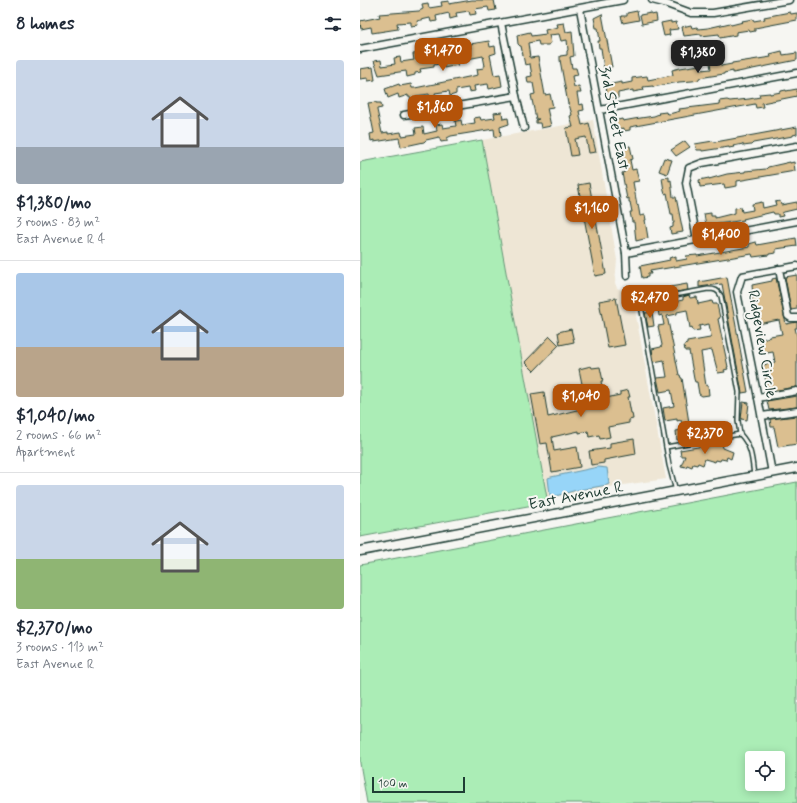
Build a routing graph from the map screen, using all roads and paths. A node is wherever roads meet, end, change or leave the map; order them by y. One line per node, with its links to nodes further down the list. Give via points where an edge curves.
1 (619, 0): 4 (street)
2 (652, 0): 3 (street, via 691,13 713,13)
3 (789, 0)
4 (580, 9): 5 (street); 9 (street, 3rd Street East)
5 (501, 23): 6 (street); 8 (street)
6 (360, 49)
7 (797, 73): 9 (street)
8 (516, 96): 10 (street); 11 (street)
9 (600, 110): 15 (street, 3rd Street East)
10 (404, 115)
11 (524, 128)
12 (797, 146): 14 (street, via 702,163 689,168 686,183)
13 (797, 221): 14 (street)
14 (697, 239): 15 (street)
15 (626, 253): 18 (street, 3rd Street East)
16 (797, 266): 17 (street, Ridgeview Circle)
17 (779, 269): 19 (street, via 788,316); 21 (street, Ridgeview Circle, via 742,276 737,292)
18 (627, 276)
19 (797, 318)
20 (797, 391): 21 (street)
21 (758, 398): 23 (street, Ridgeview Circle)
22 (797, 411): 23 (street)
23 (762, 416): 27 (street, Ridgeview Circle)
24 (740, 434): 25 (lane); 25 (lane, via 739,392 721,296 718,291 708,288 647,300 642,305); 28 (lane, via 748,443)
25 (666, 447): 29 (lane)
26 (797, 468): 27 (street, East Avenue R)
27 (772, 472): 28 (street, East Avenue R)
28 (754, 476): 29 (street, East Avenue R)
29 (676, 491): 30 (street, East Avenue R)
30 (360, 551)

